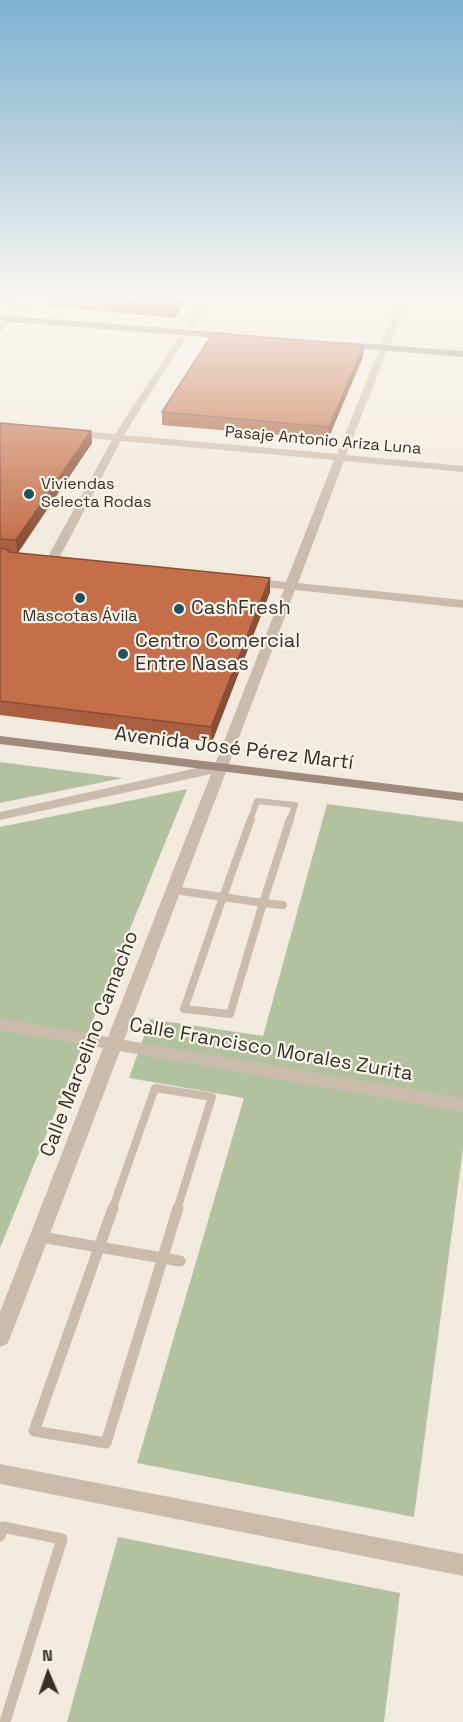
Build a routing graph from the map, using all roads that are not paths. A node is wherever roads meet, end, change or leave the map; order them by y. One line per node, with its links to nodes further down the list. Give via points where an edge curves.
1 (155, 380): 4 (street)
2 (371, 380): 5 (street, Calle Marcelino Camacho)
3 (59, 432): 4 (street, Pasaje Antonio Ariza Luna)
4 (118, 437): 5 (street, Pasaje Antonio Ariza Luna); 7 (street)
5 (341, 457): 6 (street, Pasaje Antonio Ariza Luna); 9 (street, Calle Marcelino Camacho)
6 (463, 469)
7 (52, 562)
8 (234, 580): 9 (street)
9 (290, 586): 10 (street); 12 (street, Calle Marcelino Camacho)
10 (463, 604)
11 (0, 740): 12 (street, Avenida José Pérez Martí)
12 (222, 768): 13 (street, Avenida José Pérez Martí); 14 (street); 15 (street, Calle Marcelino Camacho)
13 (463, 797)
14 (0, 816)
15 (174, 890): 16 (lane); 20 (street, Calle Marcelino Camacho)
16 (223, 897): 17 (lane); 17 (lane, via 257,801 295,806); 17 (lane, via 183,1009 230,1014)
17 (263, 903): 18 (lane)
18 (283, 905)
19 (0, 1024): 20 (street, Calle Francisco Morales Zurita)
20 (114, 1044): 21 (street, Calle Francisco Morales Zurita); 22 (street, Calle Marcelino Camacho)
21 (463, 1105)
22 (39, 1237): 23 (lane); 26 (street, Calle Marcelino Camacho)
23 (99, 1247): 24 (lane); 24 (lane, via 156,1088 212,1097); 24 (lane, via 34,1431 106,1443)
24 (161, 1258): 25 (lane)
25 (180, 1262)
26 (0, 1338)
27 (0, 1474): 29 (street)
28 (0, 1536): 30 (lane, via 3,1527 62,1539)
29 (463, 1565)
30 (5, 1722)

